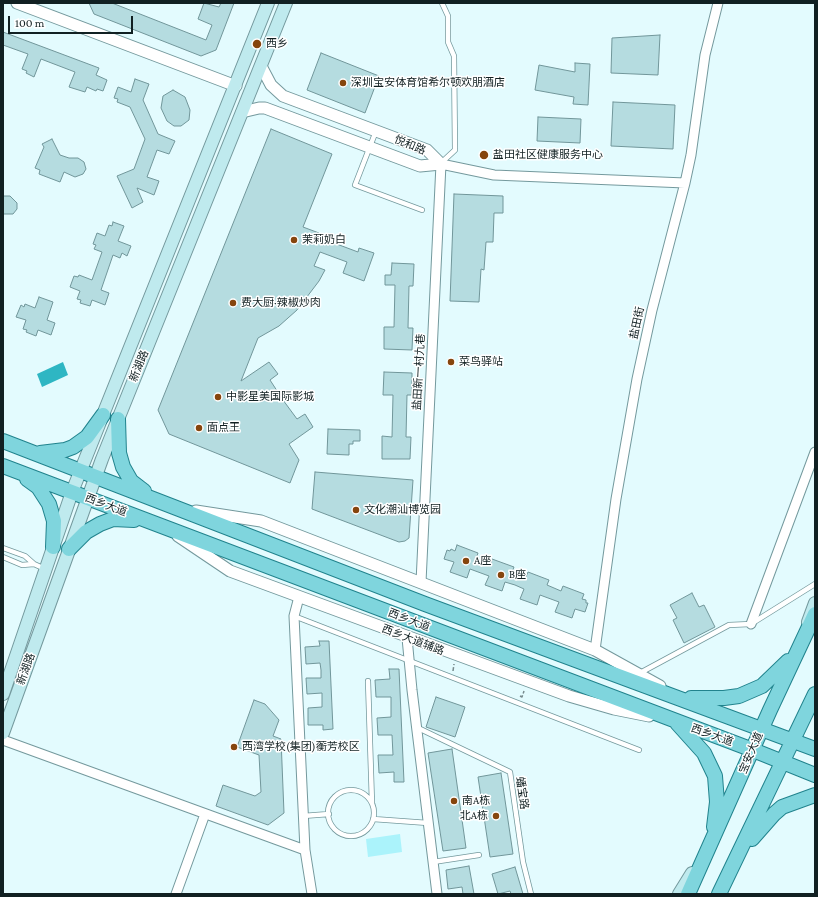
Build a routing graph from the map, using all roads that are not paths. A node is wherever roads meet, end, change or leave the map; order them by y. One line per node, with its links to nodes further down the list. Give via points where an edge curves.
1 (17, 3): 7 (street)
2 (268, 3): 7 (main road, 新湖路)
3 (286, 3): 6 (main road, 新湖路)
4 (442, 3): 11 (lane, via 448,16 448,42 454,56 455,150)
5 (718, 3): 12 (street, 盐田街, via 705,55)
6 (261, 66): 8 (main road, 新湖路); 9 (street, 悦和路, via 271,85 283,96)
7 (236, 86): 14 (main road, 新湖路)
8 (242, 112): 10 (street, 悦和路, via 265,108); 15 (main road, 新湖路)
9 (376, 131): 10 (lane); 11 (street, 悦和路, via 427,150)
10 (370, 147): 11 (street, 悦和路, via 420,166); 13 (lane, via 356,185)
11 (441, 164): 12 (street, via 494,175); 36 (street, 盐田新一村九巷)
12 (685, 183): 45 (street, 盐田街, via 637,379 616,499)
13 (422, 210)
14 (103, 415): 18 (main road, via 87,437 73,447 65,450); 21 (main road, 新湖路)
15 (118, 419): 23 (main road, 新湖路); 26 (main road, via 119,453 123,468 132,481)
16 (3, 436): 18 (street)
17 (3, 441): 18 (main road, 西乡大道)
18 (30, 451): 21 (main road, 西乡大道)
19 (815, 452): 42 (street)
20 (3, 466): 22 (main road, 西乡大道)
21 (81, 470): 23 (main road, 西乡大道); 24 (main road, 新湖路)
22 (17, 472): 24 (main road, 西乡大道); 30 (main road, via 38,487 49,504 54,521)
23 (96, 476): 25 (main road, 新湖路); 26 (main road, 西乡大道)
24 (72, 492): 25 (main road, 西乡大道); 30 (main road, 新湖路)
25 (87, 498): 28 (main road, 西乡大道); 32 (main road, 新湖路)
26 (153, 498): 27 (main road, 西乡大道)
27 (181, 509): 36 (street, via 261,521); 47 (main road, 西乡大道, via 426,604)
28 (149, 521): 29 (main road, 西乡大道); 32 (main road, via 124,519 104,522 86,532)
29 (164, 527): 38 (street, 西乡大道辅路, via 230,571); 53 (main road, 西乡大道)
30 (53, 547): 35 (main road, 新湖路)
31 (3, 548): 34 (lane, via 25,556)
32 (69, 549): 52 (main road, 新湖路)
33 (3, 557): 34 (lane, via 22,565)
34 (34, 564): 35 (lane)
35 (46, 569): 49 (main road, 新湖路)
36 (421, 582): 45 (street)
37 (815, 584): 42 (lane)
38 (299, 597): 41 (street); 43 (street, 西乡大道辅路)
39 (815, 603): 44 (main road)
40 (815, 614): 44 (main road, 宝安大道)
41 (294, 616): 46 (lane); 68 (street)
42 (751, 624): 47 (lane, via 729,625)
43 (407, 638): 46 (street); 53 (street, 西乡大道辅路, via 569,696 614,709)
44 (798, 648): 51 (main road, via 782,668 762,686 750,692 724,698); 55 (main road, 宝安大道)
45 (595, 650): 47 (street)
46 (409, 661): 54 (street); 59 (lane)
47 (636, 677): 51 (main road, 西乡大道)
48 (368, 681): 65 (lane)
49 (3, 694)
50 (815, 694): 58 (main road)
51 (680, 698): 55 (main road, 西乡大道)
52 (6, 715): 56 (main road, 新湖路)
53 (675, 721): 60 (main road, 西乡大道); 71 (main road, via 704,753 715,776 717,802)
54 (416, 727): 70 (street); 79 (lane, 蟠宝路, via 510,772 523,862)
55 (762, 728): 58 (main road, 西乡大道); 60 (main road, 宝安大道)
56 (3, 733)
57 (3, 740): 66 (street)
58 (792, 740): 61 (main road, 西乡大道); 62 (main road)
59 (639, 750)
60 (752, 750): 62 (main road, 西乡大道); 71 (main road, 宝安大道)
61 (815, 750)
62 (782, 763): 63 (main road, 西乡大道); 73 (main road)
63 (815, 776)
64 (815, 795): 73 (main road, via 778,810)
65 (372, 804): 67 (lane, via 363,794 346,791 333,799 329,806); 69 (lane)
66 (205, 814): 72 (street); 76 (street)
67 (329, 814): 68 (lane); 69 (lane, via 330,822 336,830 349,836 361,834 370,826)
68 (303, 816): 72 (street)
69 (373, 819): 70 (lane)
70 (428, 823): 75 (street)
71 (713, 840): 80 (main road); 81 (main road, 宝安大道)
72 (305, 850): 77 (street)
73 (740, 853): 82 (main road); 83 (main road)
74 (479, 855): 75 (lane)
75 (433, 862): 78 (street)
76 (176, 894)
77 (312, 894)
78 (437, 894)
79 (531, 894)
80 (679, 894)
81 (688, 894)
82 (720, 894)
83 (725, 894)

